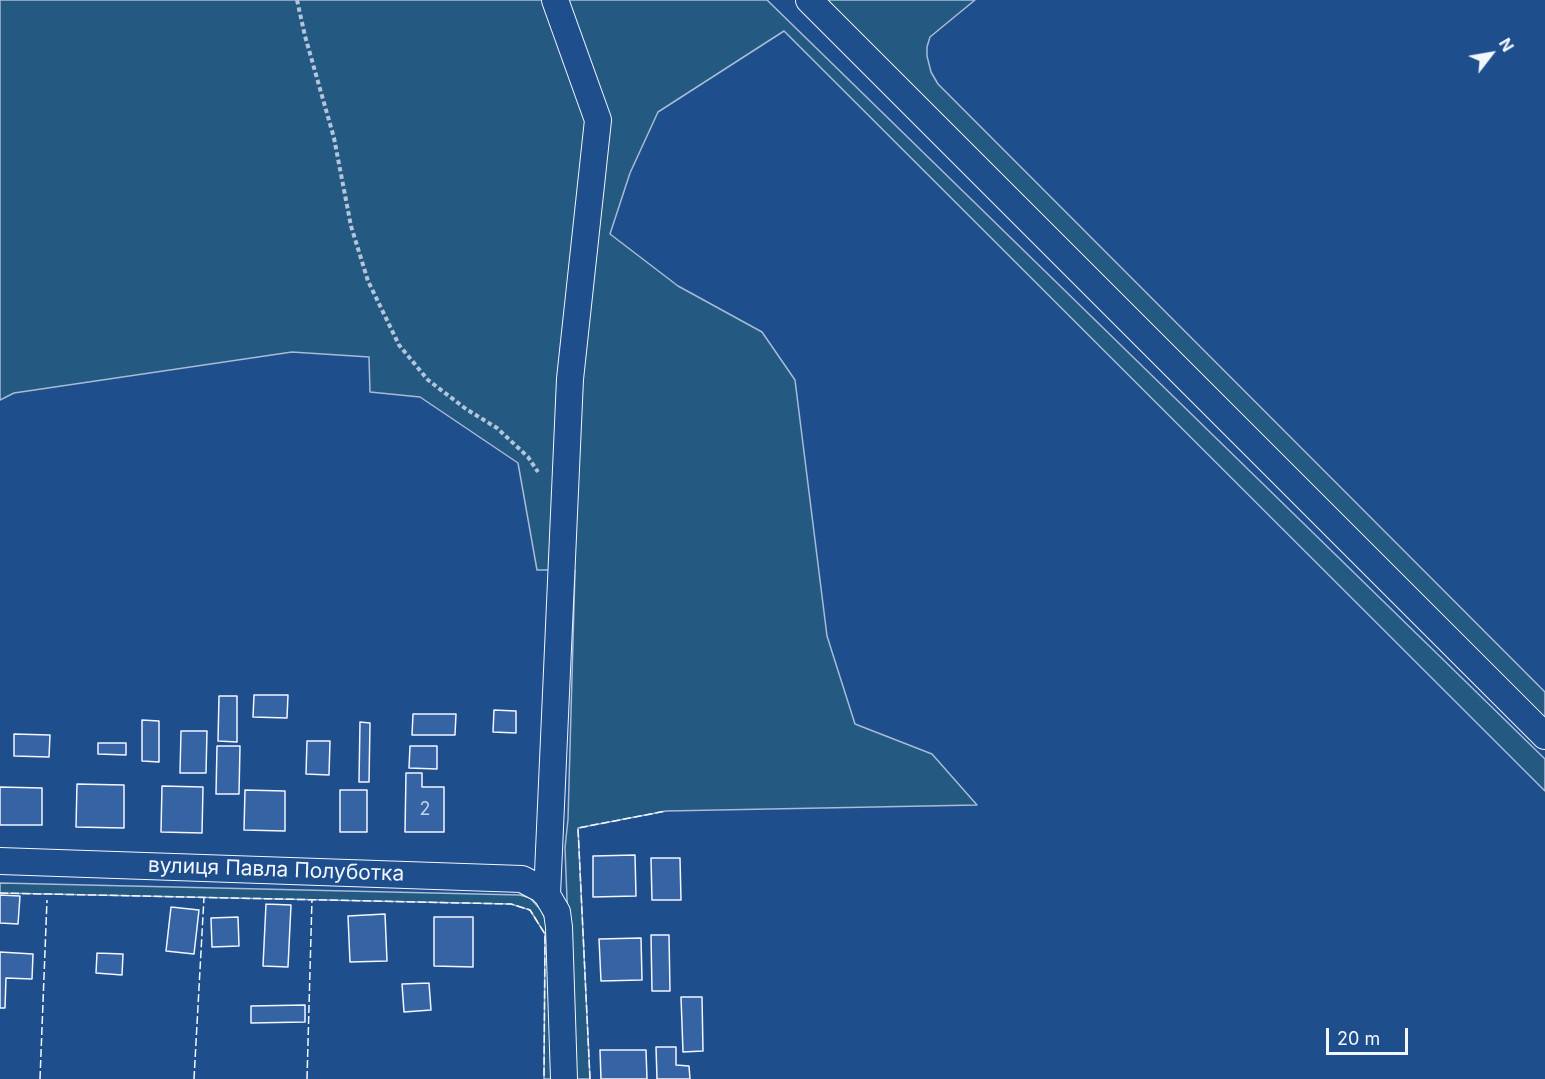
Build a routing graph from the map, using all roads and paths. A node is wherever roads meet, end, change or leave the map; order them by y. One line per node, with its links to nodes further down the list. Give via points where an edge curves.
1 (297, 0): 4 (path, via 334,138 351,226 368,281 399,345 428,380 497,428 528,457)
2 (555, 0): 7 (street, via 598,120 570,379)
3 (808, 0): 5 (street)
4 (543, 479)
5 (1545, 736)
6 (0, 861): 7 (street, вулиця Павла Полуботка, via 510,878 535,884)
7 (547, 895): 8 (street, via 560,927)
8 (564, 1079)

